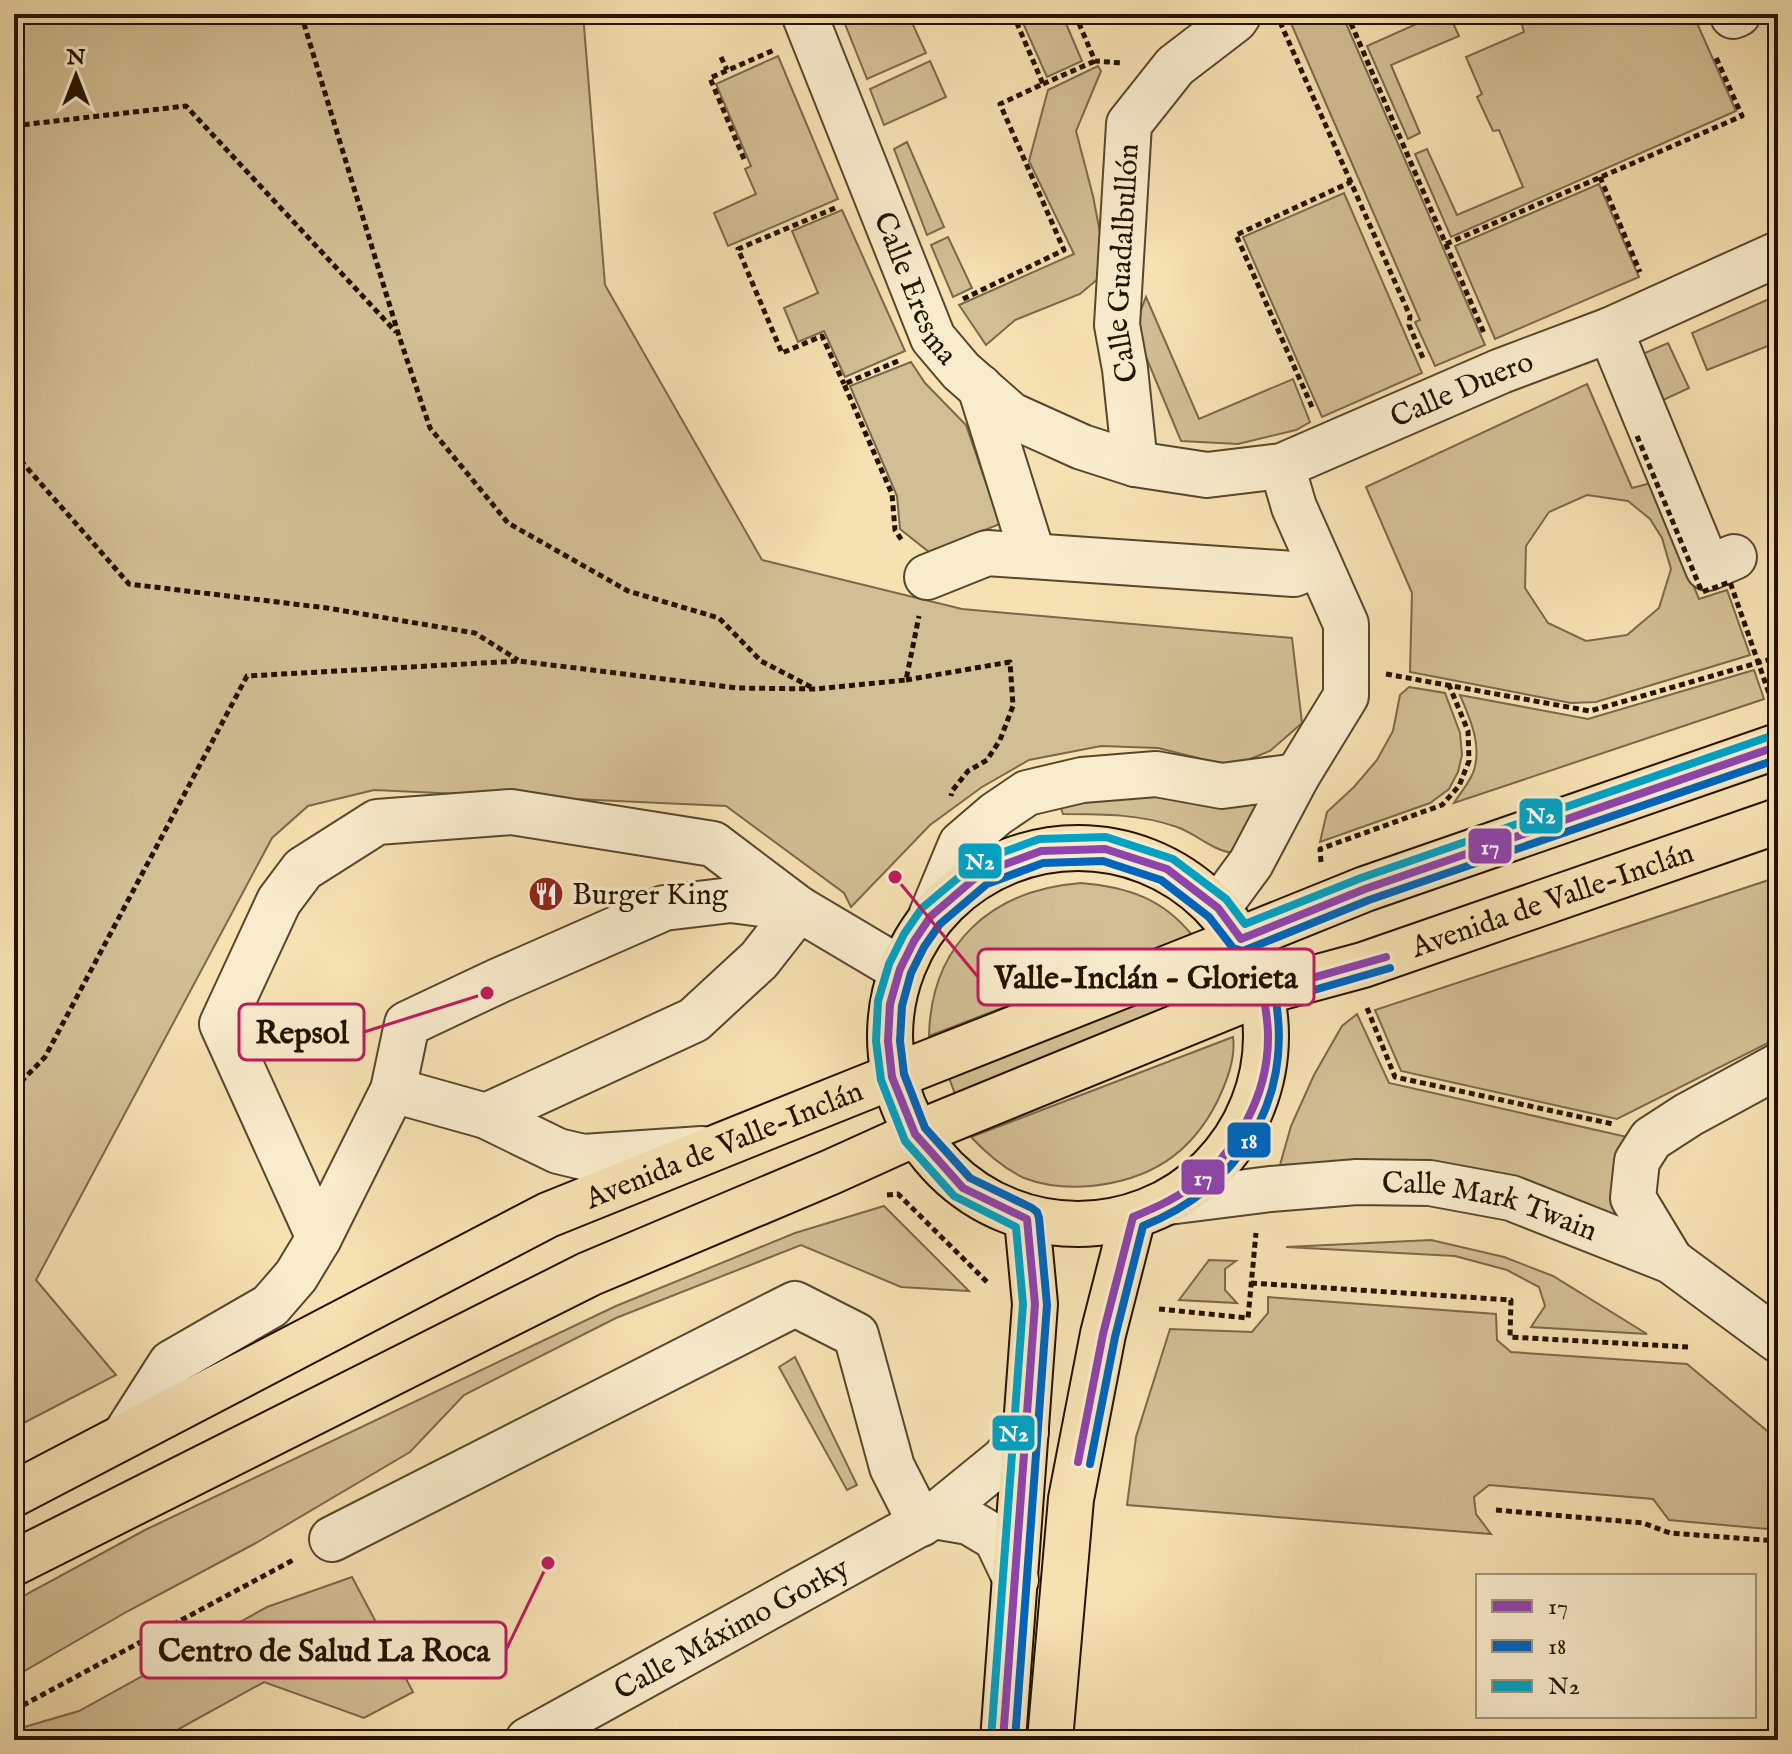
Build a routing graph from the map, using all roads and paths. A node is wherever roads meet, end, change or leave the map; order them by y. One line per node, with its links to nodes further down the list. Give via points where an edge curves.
1 (301, 14): 25 (path)
2 (804, 14): 30 (street, Calle Eresma, via 933,338)
3 (1013, 14): 14 (path)
4 (1075, 14): 11 (path)
5 (1239, 14): 12 (street, Calle Guadalbullón)
6 (1277, 14): 18 (path)
7 (1347, 14): 20 (path)
8 (1735, 15): 17 (path, via 1704,29 1742,116)
9 (775, 49): 13 (path)
10 (721, 57): 13 (path)
11 (1095, 61): 12 (path); 14 (path)
12 (1175, 66): 34 (street, Calle Guadalbullón, via 1129,124 1117,325)
13 (727, 70): 16 (path, via 710,78)
14 (1043, 84): 23 (path, via 1000,104 1064,250)
15 (14, 123): 25 (path, via 186,106)
16 (744, 159)
17 (1597, 178): 20 (path); 22 (path)
18 (1351, 182): 27 (path); 31 (path, via 1236,235)
19 (840, 205): 29 (path, via 738,249 782,353 822,336)
20 (1446, 244): 28 (path)
21 (1778, 254): 24 (street, Calle Duero)
22 (1645, 282)
23 (950, 305)
24 (1610, 330): 28 (street, Calle Duero); 37 (street, via 1708,568)
25 (399, 336): 45 (path, via 430,428 508,523 628,591 719,618 761,661)
26 (908, 356): 29 (path)
27 (1426, 365)
28 (1501, 371): 35 (street, Calle Duero)
29 (844, 384): 39 (path, via 892,494 895,530)
30 (980, 387): 34 (street, Calle Eresma, via 1011,415); 36 (street)
31 (1314, 412)
32 (1637, 436): 46 (path, bridge, via 1702,592 1730,582)
33 (14, 453): 41 (path, via 129,584 327,608 475,633)
34 (1135, 464): 35 (street, Calle Duero, via 1207,475)
35 (1282, 466): 38 (street)
36 (1033, 556): 38 (street, via 1294,574); 39 (street, via 987,553)
37 (1734, 557)
38 (1319, 564): 42 (street, via 1346,624)
39 (927, 577): 43 (path)
40 (1778, 657): 44 (path, via 1590,711)
41 (519, 661): 45 (path, via 737,688); 60 (path, via 247,676 45,1057)
42 (1346, 666): 44 (path); 48 (street, via 1346,696)
43 (906, 680): 45 (path); 50 (path, via 1010,662 1013,706 1000,740 987,760 968,771 952,791 950,811)
44 (1449, 685): 51 (path, via 1468,731 1469,761 1459,786 1442,805 1320,849)
45 (816, 689)
46 (1778, 719)
47 (1778, 746): 54 (main road, Avenida de Valle-Inclán, via 1365,889)
48 (1297, 776): 50 (street, via 1222,786 1156,774 1082,780 1027,793); 54 (street, via 1251,863)
49 (1778, 821): 56 (main road, Avenida de Valle-Inclán, via 1363,965)
50 (961, 844): 53 (street)
51 (1321, 866)
52 (799, 909): 55 (street); 61 (street, via 731,900 664,908 498,981 407,1024); 62 (street, via 759,960 694,1020); 70 (street, via 713,844 511,812 377,822 303,869 279,901 222,1024)
53 (931, 916): 54 (main road, via 981,873 1041,851 1105,849 1167,869); 55 (main road)
54 (1230, 924): 56 (main road); 59 (main road, Avenida de Valle-Inclán)
55 (900, 969): 59 (main road, via 890,1004)
56 (1263, 992): 64 (main road, Avenida de Valle-Inclán); 67 (main road, via 1268,1039 1262,1086 1244,1130 1216,1168)
57 (1367, 1007): 63 (path, via 1395,1077)
58 (1778, 1066): 71 (street, via 1651,1139 1637,1161 1633,1198)
59 (892, 1077): 64 (main road); 65 (main road, Avenida de Valle-Inclán)
60 (14, 1089)
61 (393, 1090): 62 (street); 70 (street)
62 (486, 1116): 65 (street, via 558,1151 583,1157)
63 (1619, 1125)
64 (915, 1134): 68 (main road, via 963,1188); 84 (main road, Avenida de Valle-Inclán, via 589,1274)
65 (713, 1149): 78 (main road, Avenida de Valle-Inclán, via 548,1215)
66 (874, 1196): 73 (path, via 898,1194)
67 (1151, 1209): 68 (main road, via 1080,1225); 71 (street, Calle Mark Twain, via 1270,1189 1430,1183 1511,1198); 89 (main road, via 1103,1334 1071,1499)
68 (1027, 1219): 77 (main road, via 1035,1304)
69 (1256, 1227): 72 (path)
70 (319, 1238): 78 (street, via 270,1306 171,1363)
71 (1671, 1261): 75 (street, Calle Mark Twain)
72 (1251, 1283): 74 (path, via 1248,1318); 76 (path, via 1511,1300 1510,1337)
73 (996, 1291)
74 (1159, 1309)
75 (1778, 1340)
76 (1688, 1347)
77 (1026, 1432): 81 (street, Calle Máximo Gorky, via 1004,1459); 85 (main road)
78 (125, 1435): 79 (main road, Avenida de Valle-Inclán)
79 (14, 1494)
80 (1496, 1510): 83 (path)
81 (928, 1520): 82 (street, via 892,1467 856,1335 795,1304); 85 (street, via 969,1522 996,1538); 87 (street, Calle Máximo Gorky)
82 (332, 1539): 86 (path)
83 (1778, 1541)
84 (14, 1563)
85 (1016, 1580): 88 (main road)
86 (14, 1710)
87 (528, 1740)
88 (1003, 1740)
89 (1050, 1740)

